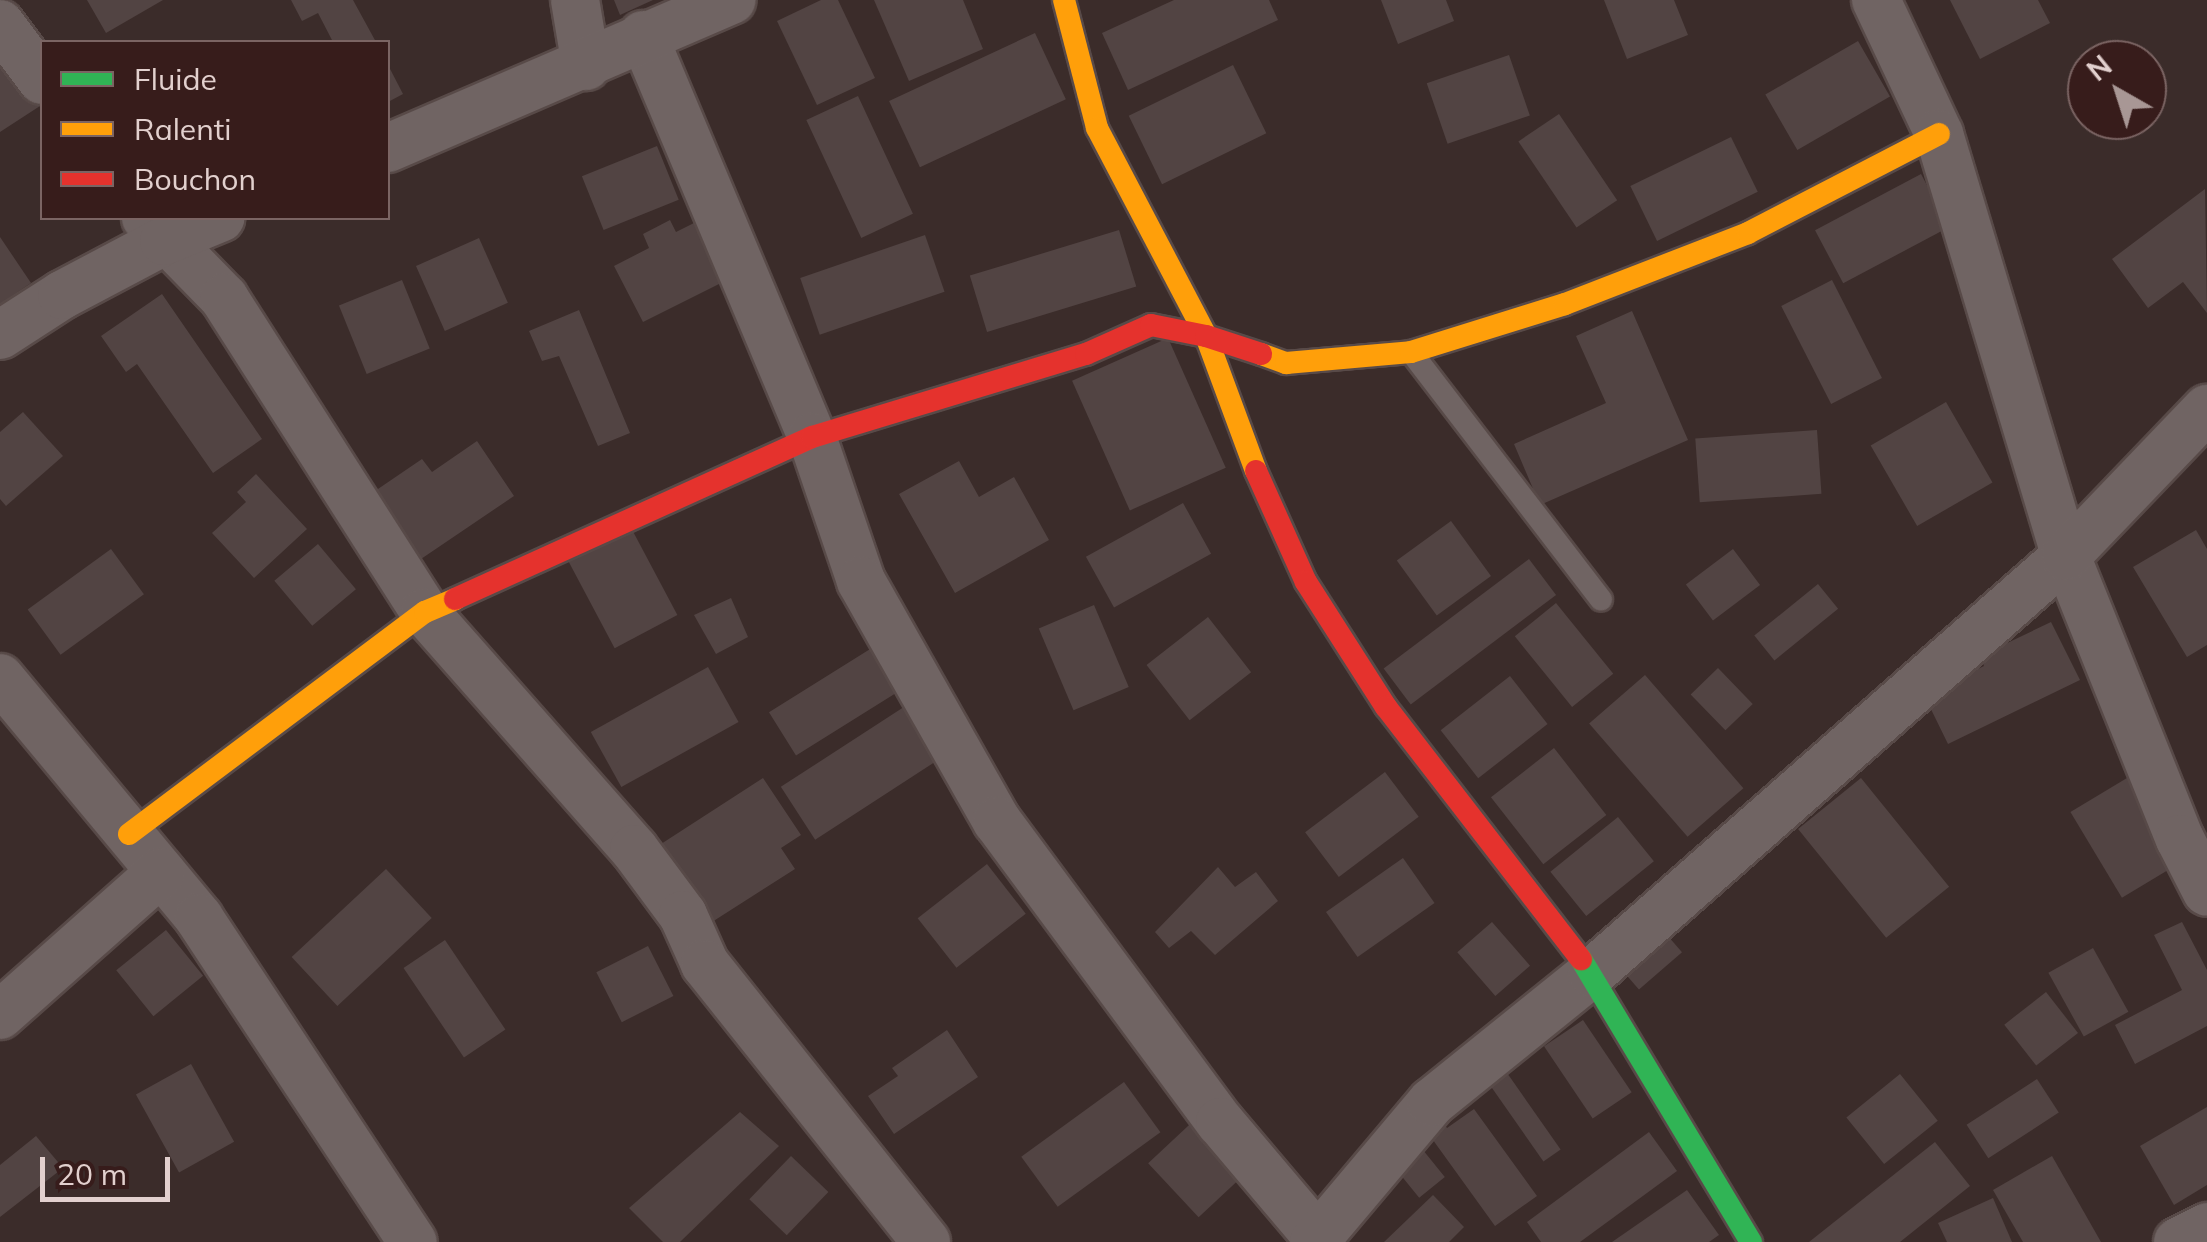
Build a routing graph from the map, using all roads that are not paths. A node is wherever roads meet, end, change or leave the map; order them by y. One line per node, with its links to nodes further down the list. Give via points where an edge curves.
1 (575, 0): 7 (street)
2 (730, 0): 6 (street)
3 (1064, 0): 14 (street, via 1097,128)
4 (1876, 0): 9 (street)
5 (0, 24): 8 (street)
6 (644, 35): 7 (street); 17 (street)
7 (586, 66): 10 (street)
8 (40, 77)
9 (1938, 134): 15 (street, via 1748,233 1565,304); 18 (street)
10 (390, 147)
11 (208, 220): 12 (street)
12 (155, 229): 13 (street); 20 (street, via 224,298)
13 (0, 335)
14 (1206, 336): 15 (street, via 1286,363); 17 (street, via 1151,325 1086,354); 25 (street, via 1263,490 1306,582 1386,707)
15 (1412, 352): 19 (lane)
16 (2207, 409): 18 (street)
17 (812, 437): 20 (street); 28 (street, via 861,581 997,821)
18 (2066, 556): 24 (street); 25 (street)
19 (1601, 600)
20 (425, 612): 22 (street); 30 (street, via 634,849 683,915 705,964)
21 (0, 678): 22 (street)
22 (129, 834): 23 (street)
23 (161, 872): 26 (street); 29 (street, via 199,918)
24 (2207, 892)
25 (1592, 973): 28 (street, via 1432,1102); 31 (street)
26 (0, 1015)
27 (2207, 1226): 32 (street)
28 (1316, 1240)
29 (414, 1242)
30 (926, 1242)
31 (1751, 1242)
32 (2178, 1242)

